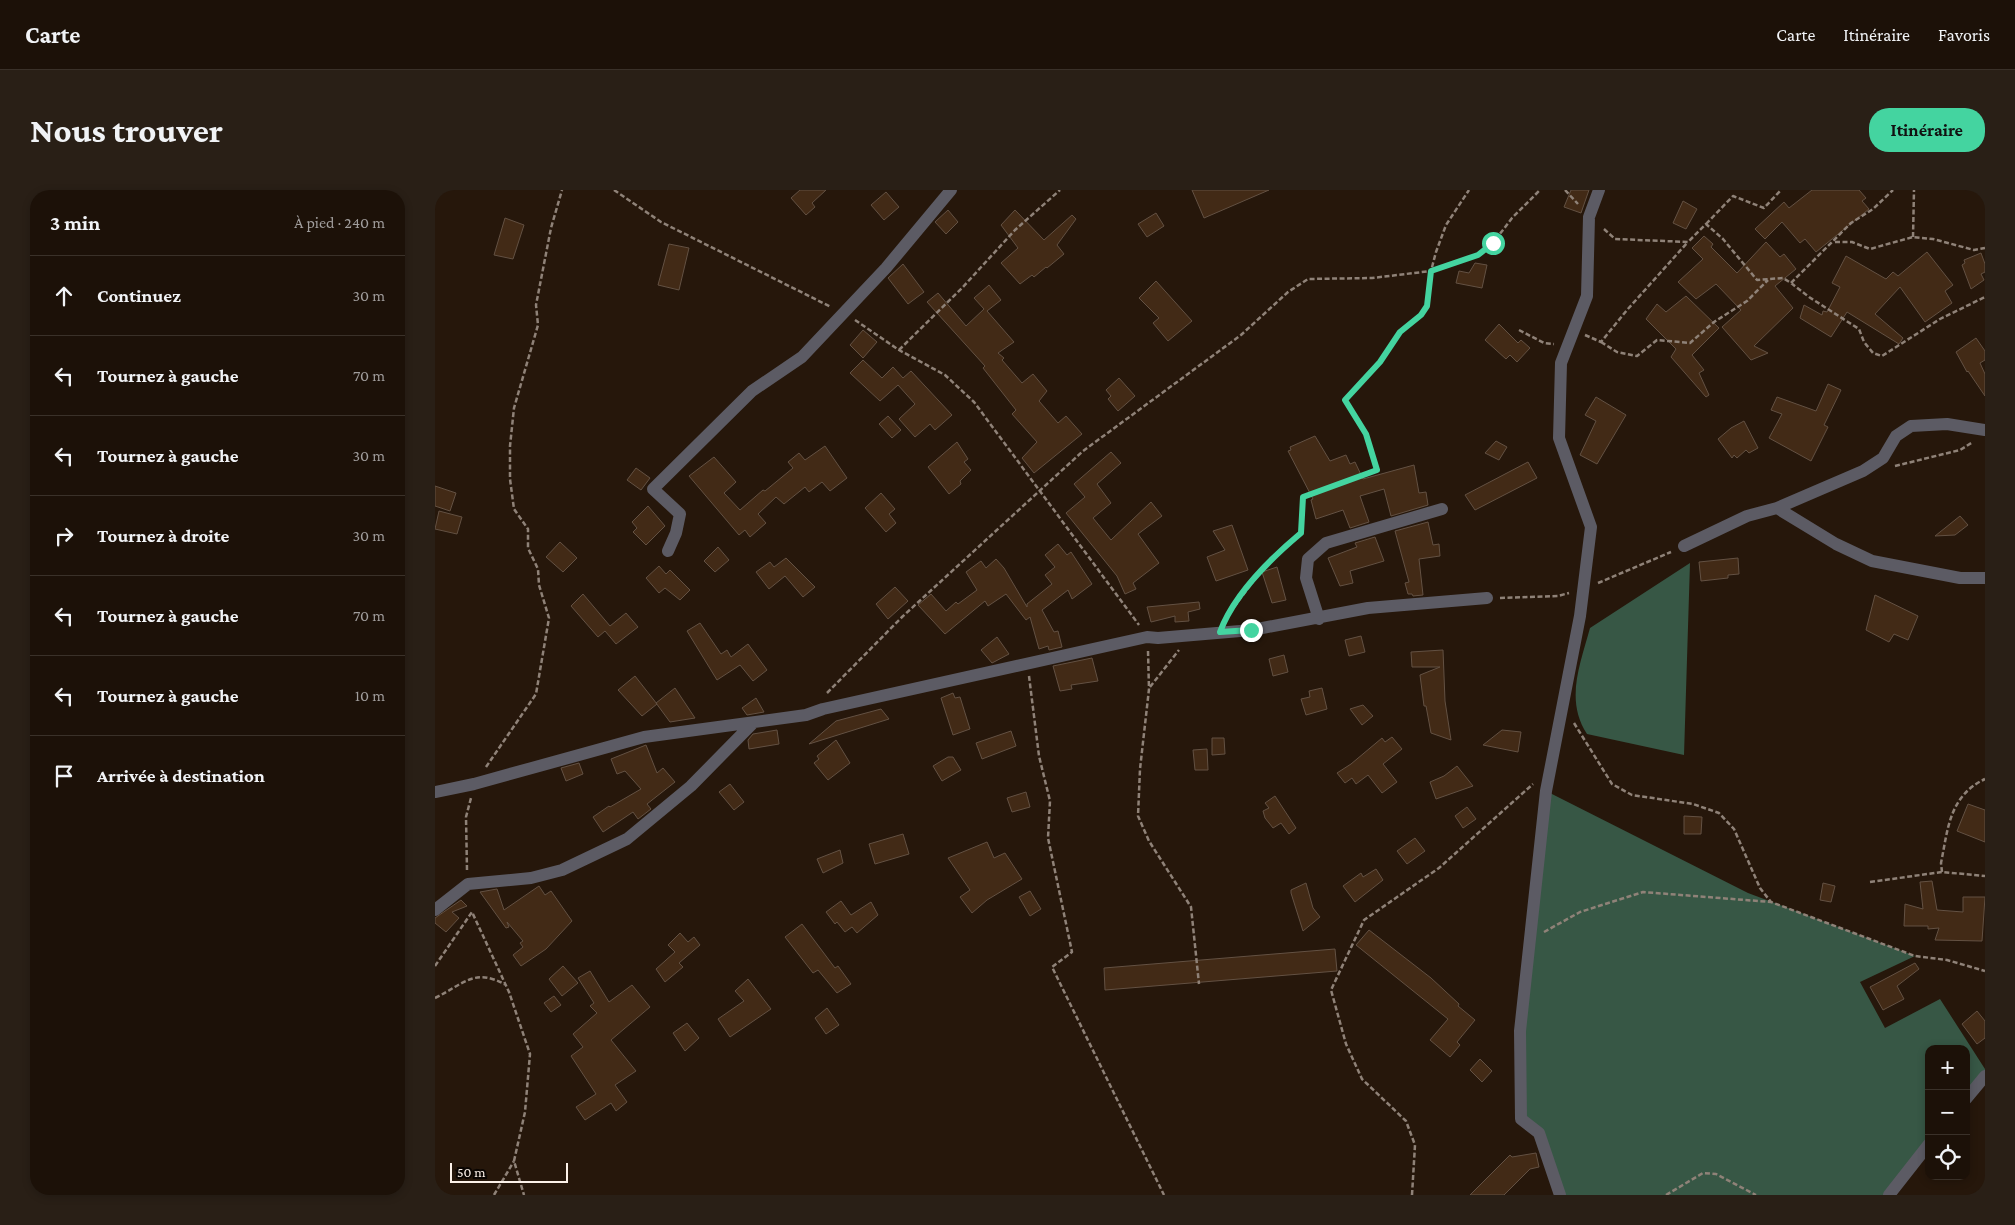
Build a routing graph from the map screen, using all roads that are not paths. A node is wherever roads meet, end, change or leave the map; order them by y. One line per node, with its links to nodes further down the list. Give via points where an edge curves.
1 (951, 190): 7 (street, via 886,268 802,357 752,391 653,489 680,514 676,533)
2 (1599, 190): 17 (street, via 1589,216 1587,296 1561,363 1559,438 1591,527 1580,616 1549,769 1520,1031 1521,1119 1539,1133)
3 (1981, 435): 4 (street, via 1947,424 1911,426 1896,436 1883,458 1863,471)
4 (1777, 508): 6 (street, via 1747,516); 8 (street, via 1836,544 1872,560 1960,578)
5 (1442, 509): 10 (street, via 1326,543 1308,559 1306,578)
6 (1684, 546)
7 (667, 551)
8 (1985, 578)
9 (1487, 598): 10 (street, via 1368,608)
10 (1319, 619): 11 (street, via 1251,630 1147,637 823,709 806,716)
11 (752, 724): 12 (street, via 644,737); 13 (street, via 691,786 627,839 562,870 531,878 468,884)
12 (435, 792)
13 (435, 910)
14 (1985, 1076): 15 (street)
15 (1970, 1094)
16 (1925, 1149): 18 (street)
17 (1560, 1195)
18 (1889, 1195)

